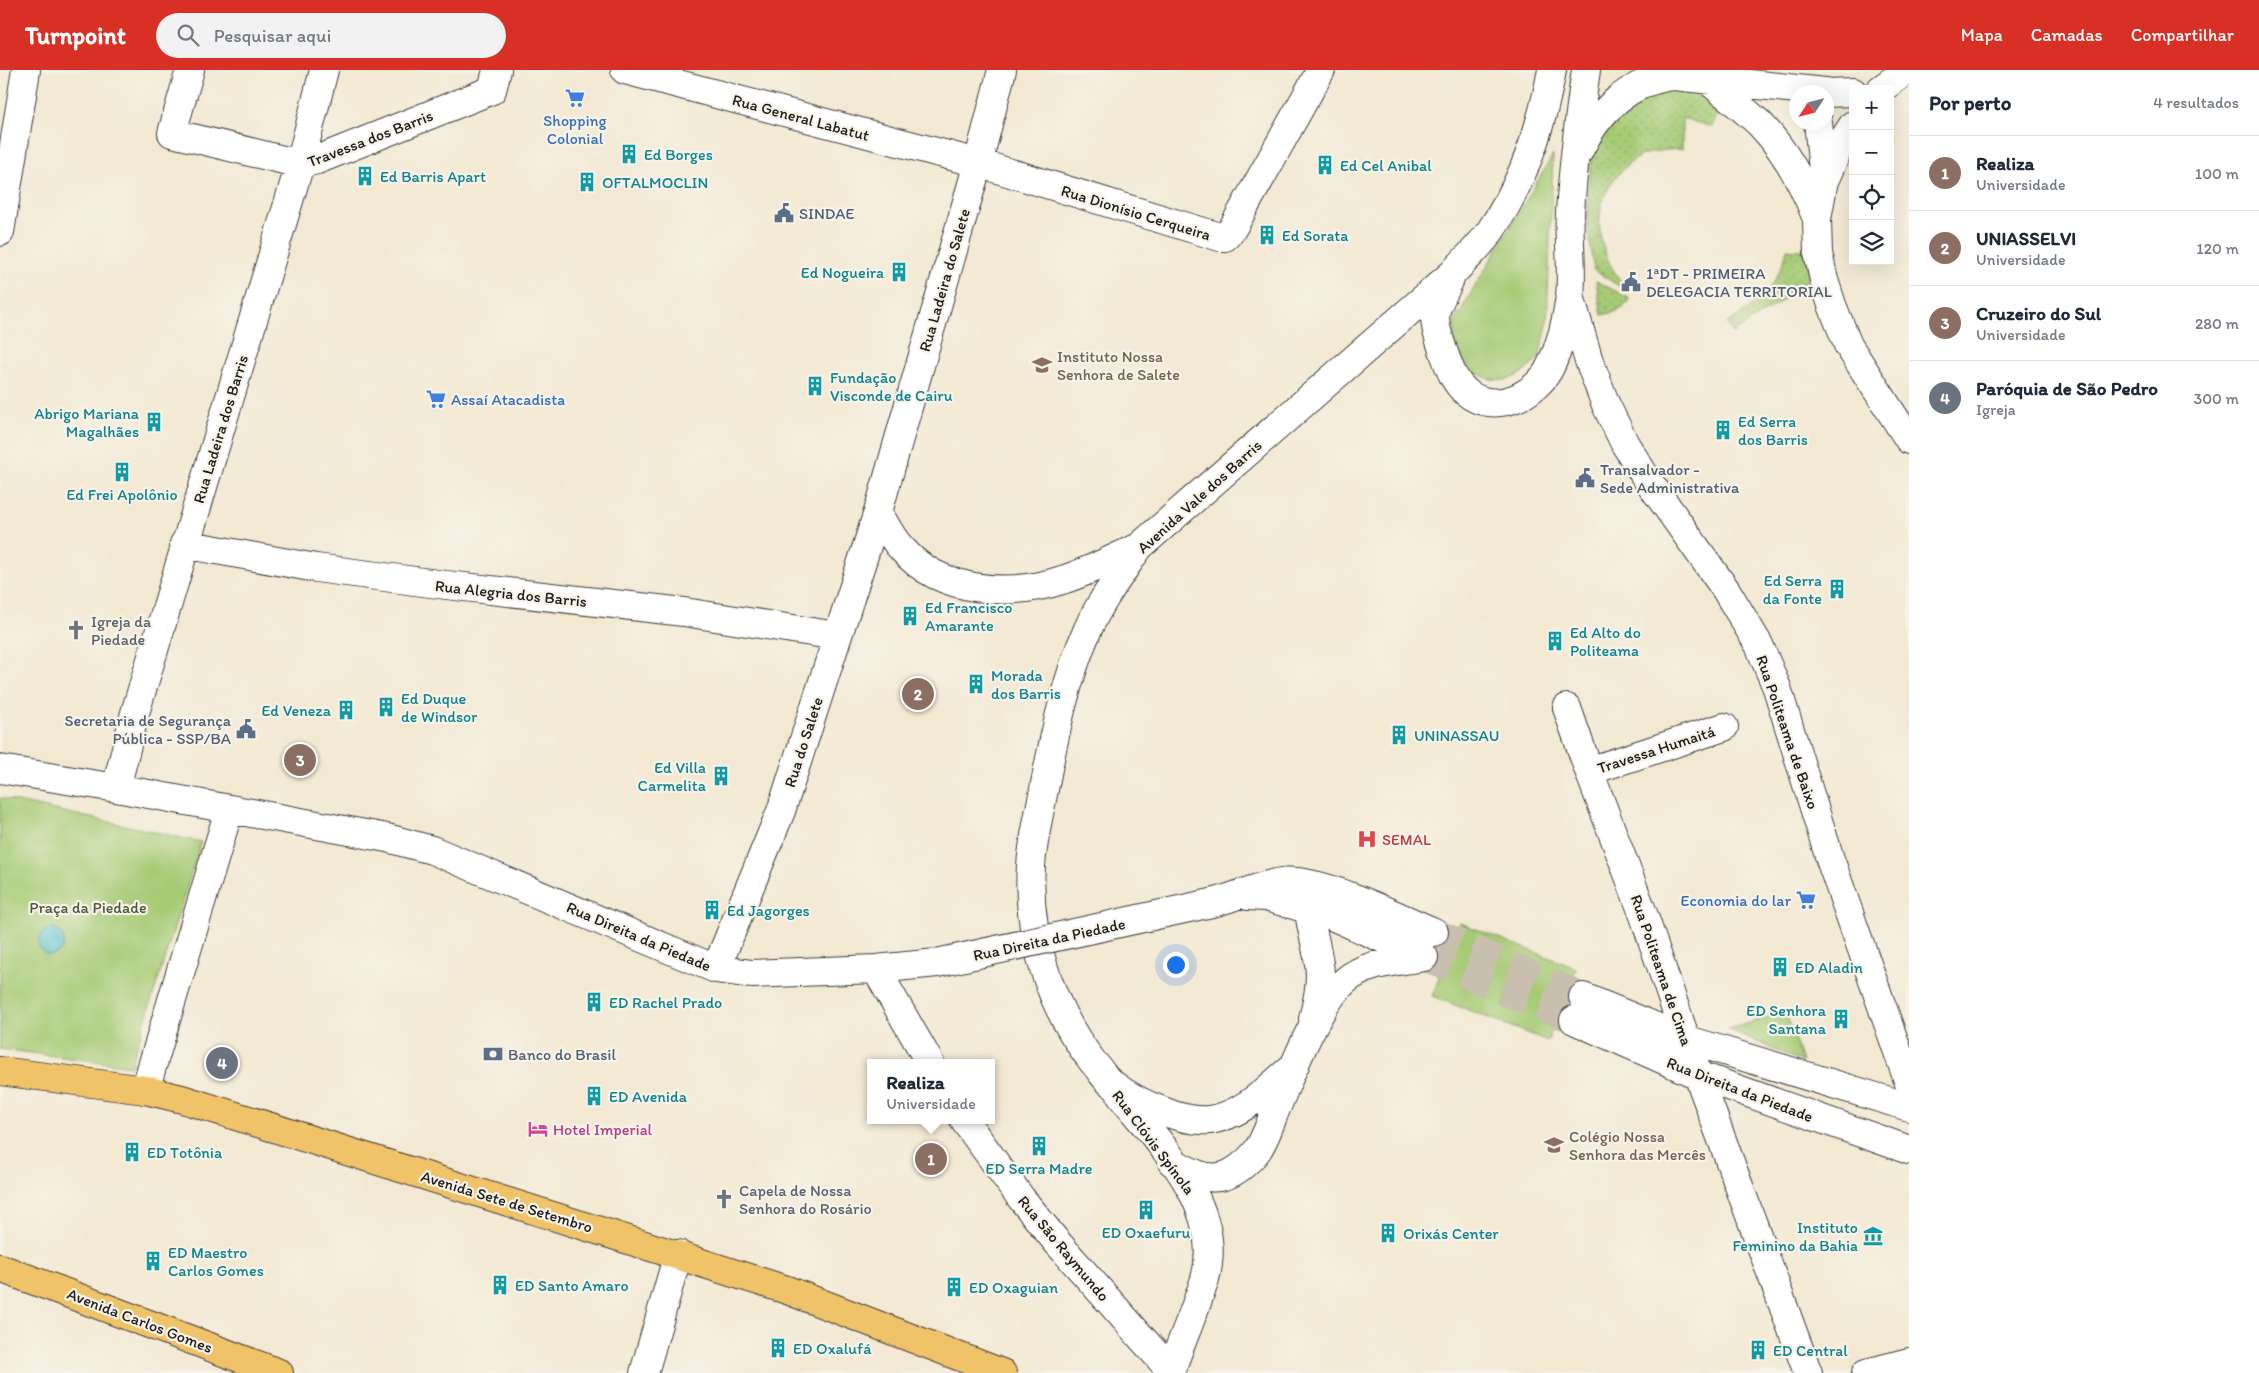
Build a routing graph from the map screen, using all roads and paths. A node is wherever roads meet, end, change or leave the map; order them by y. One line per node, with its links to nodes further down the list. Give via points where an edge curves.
1 (26, 70): 24 (street)
2 (190, 70): 20 (street, Travessa dos Barris, via 172,133)
3 (324, 70): 20 (street, Rua Ladeira dos Barris)
4 (497, 70): 20 (street, Travessa dos Barris, via 492,90)
5 (628, 70): 19 (street, Rua General Labatut)
6 (1002, 70): 19 (street)
7 (1321, 70): 19 (street, Rua Dionísio Cerqueira, via 1225,237)
8 (1552, 70): 25 (street, Avenida Vale dos Barris, via 1547,99 1531,150 1515,187 1491,231)
9 (1586, 70): 21 (street)
10 (1907, 70): 13 (street)
11 (1667, 73): 12 (street); 21 (street, via 1618,98 1589,134)
12 (1710, 82): 14 (street); 23 (street, via 1761,126 1773,141 1805,189)
13 (1886, 85)
14 (1789, 90)
15 (1834, 92): 16 (street)
16 (1849, 92)
17 (1819, 130): 22 (street)
18 (1850, 130): 22 (street)
19 (978, 163): 28 (street, Rua Ladeira do Salete)
20 (300, 164): 29 (street, Rua Ladeira dos Barris)
21 (1573, 165): 26 (street)
22 (1824, 180): 23 (street)
23 (1817, 220): 27 (street, via 1818,253 1824,280 1848,345)
24 (0, 232)
25 (1453, 273): 26 (street, via 1436,311 1436,332 1451,375 1467,393 1485,402 1504,402 1536,386 1550,368 1560,342); 30 (street, Avenida Vale dos Barris)
26 (1570, 296): 51 (street, Rua Politeama de Baixo, via 1588,358 1625,444 1726,590 1763,654 1777,688 1830,859)
27 (1909, 440)
28 (878, 512): 30 (street, via 892,537 921,567 950,580 991,591 1027,589 1063,580); 31 (street, Rua do Salete)
29 (184, 544): 31 (street, Rua Alegria dos Barris, via 325,569 684,612); 36 (street, Rua Ladeira dos Barris)
30 (1139, 547): 50 (street, Avenida Vale dos Barris, via 1088,631 1072,676 1058,719 1031,866 1038,944 1048,981 1060,1012 1079,1044)
31 (838, 636): 42 (street, Rua do Salete, via 781,811)
32 (1568, 708): 35 (street, Rua Politeama de Cima)
33 (1724, 727): 35 (street, Travessa Humaitá)
34 (0, 770): 36 (street)
35 (1589, 771): 45 (street, Rua Politeama de Cima)
36 (116, 788): 37 (street)
37 (229, 810): 42 (street, Rua Direita da Piedade, via 388,838 432,850); 52 (street)
38 (1310, 883): 39 (street, Rua Direita da Piedade, via 1264,885); 40 (street); 41 (street, Rua Direita da Piedade)
39 (1226, 899): 40 (street, Rua Direita da Piedade, via 1266,897); 43 (street, Rua Direita da Piedade, bridge, via 937,963)
40 (1307, 910): 44 (street, via 1320,966); 44 (street, Rua Direita da Piedade, via 1332,916 1424,958 1360,970 1344,981)
41 (1434, 932)
42 (716, 969): 43 (street, Rua Direita da Piedade, via 752,974)
43 (876, 969): 46 (street)
44 (1312, 1028): 47 (street)
45 (1688, 1040): 49 (street, Rua Politeama de Cima); 49 (street, Rua Direita da Piedade, via 1579,1008); 53 (street, Rua Direita da Piedade)
46 (928, 1059)
47 (1294, 1065): 50 (street, Avenida Vale dos Barris, via 1258,1097 1233,1113 1209,1120 1178,1117 1148,1106); 56 (street, via 1257,1151 1237,1169 1219,1177 1201,1176)
48 (0, 1072): 52 (main road, Avenida Sete de Setembro)
49 (1698, 1075): 55 (street, Rua Direita da Piedade); 64 (street, Rua Politeama de Cima)
50 (1110, 1083): 56 (street, Rua Clóvis Spínola)
51 (1909, 1083)
52 (144, 1090): 57 (main road, Avenida Sete de Setembro, via 182,1099)
53 (1909, 1107)
54 (967, 1124): 60 (street, Rua São Raymundo, via 1050,1234)
55 (1909, 1150)
56 (1172, 1162): 60 (street, Rua Clóvis Spínola, via 1194,1192 1208,1238 1205,1278)
57 (678, 1254): 62 (street); 63 (main road, Avenida Sete de Setembro, via 787,1290)
58 (0, 1268): 61 (main road, Avenida Carlos Gomes)
59 (1909, 1362): 65 (street)
60 (1170, 1372)
61 (279, 1373)
62 (644, 1373)
63 (1002, 1373)
64 (1808, 1373)
65 (1866, 1373)

